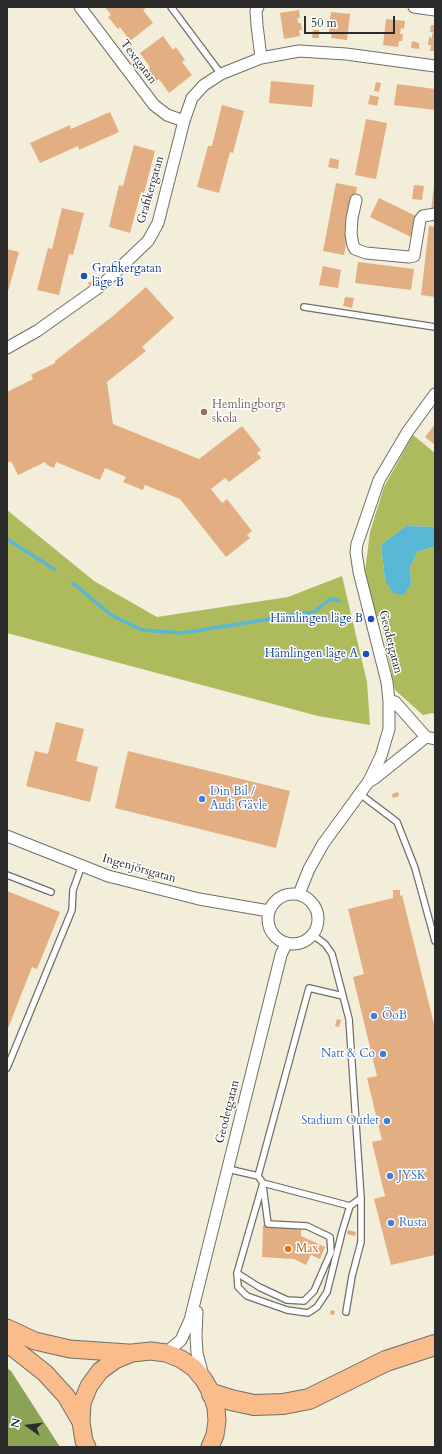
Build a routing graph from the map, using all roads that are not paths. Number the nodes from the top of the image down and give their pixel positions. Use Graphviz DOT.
graph roads {
  1 [pos="80,7"];
  2 [pos="171,7"];
  3 [pos="258,7"];
  4 [pos="414,7"];
  5 [pos="435,10"];
  6 [pos="261,58"];
  7 [pos="435,66"];
  8 [pos="220,74"];
  9 [pos="184,122"];
  10 [pos="356,200"];
  11 [pos="435,214"];
  12 [pos="304,307"];
  13 [pos="435,327"];
  14 [pos="7,348"];
  15 [pos="435,394"];
  16 [pos="389,701"];
  17 [pos="431,738"];
  18 [pos="370,781"];
  19 [pos="360,794"];
  20 [pos="7,836"];
  21 [pos="82,865"];
  22 [pos="7,875"];
  23 [pos="51,892"];
  24 [pos="299,894"];
  25 [pos="269,912"];
  26 [pos="313,935"];
  27 [pos="435,941"];
  28 [pos="286,944"];
  29 [pos="343,996"];
  30 [pos="7,1068"];
  31 [pos="228,1169"];
  32 [pos="258,1176"];
  33 [pos="263,1183"];
  34 [pos="361,1198"];
  35 [pos="350,1206"];
  36 [pos="237,1273"];
  37 [pos="199,1288"];
  38 [pos="346,1312"];
  39 [pos="7,1328"];
  40 [pos="7,1343"];
  41 [pos="435,1345"];
  42 [pos="132,1353"];
  43 [pos="166,1353"];
  44 [pos="208,1387"];
  45 [pos="81,1422"];
  46 [pos="215,1443"];
  47 [pos="87,1447"];
  1 -- 9 [label="street, Textgatan"];
  2 -- 8 [label="lane"];
  3 -- 6 [label="street"];
  4 -- 5 [label="street"];
  6 -- 7 [label="street, Grafikergatan"];
  6 -- 8 [label="street, Grafikergatan"];
  8 -- 9 [label="street, Grafikergatan"];
  9 -- 14 [label="street, Grafikergatan"];
  10 -- 11 [label="street"];
  12 -- 13 [label="lane"];
  15 -- 16 [label="street, Geodetgatan"];
  16 -- 17 [label="street"];
  16 -- 18 [label="street, Geodetgatan"];
  17 -- 18 [label="street"];
  18 -- 19 [label="street, Geodetgatan"];
  19 -- 24 [label="street, Geodetgatan"];
  19 -- 27 [label="lane"];
  20 -- 21 [label="street, Ingenjörsgatan"];
  21 -- 25 [label="street, Ingenjörsgatan"];
  21 -- 30 [label="lane"];
  22 -- 23 [label="lane"];
  24 -- 25 [label="street"];
  24 -- 26 [label="street"];
  25 -- 28 [label="street"];
  26 -- 28 [label="street"];
  26 -- 29 [label="lane"];
  28 -- 31 [label="street, Geodetgatan"];
  29 -- 32 [label="lane"];
  29 -- 34 [label="lane"];
  31 -- 32 [label="lane"];
  31 -- 37 [label="street, Geodetgatan"];
  32 -- 33 [label="lane"];
  33 -- 35 [label="lane"];
  33 -- 36 [label="lane"];
  33 -- 36 [label="lane"];
  34 -- 35 [label="lane"];
  34 -- 38 [label="lane"];
  35 -- 36 [label="lane"];
  37 -- 43 [label="street, Geodetgatan"];
  37 -- 44 [label="street, Geodetgatan"];
  39 -- 42 [label="main road"];
  40 -- 45 [label="main road"];
  41 -- 44 [label="highway"];
  42 -- 43 [label="main road"];
  42 -- 45 [label="main road"];
  43 -- 44 [label="main road"];
  44 -- 46 [label="main road"];
  45 -- 47 [label="main road"];
}
